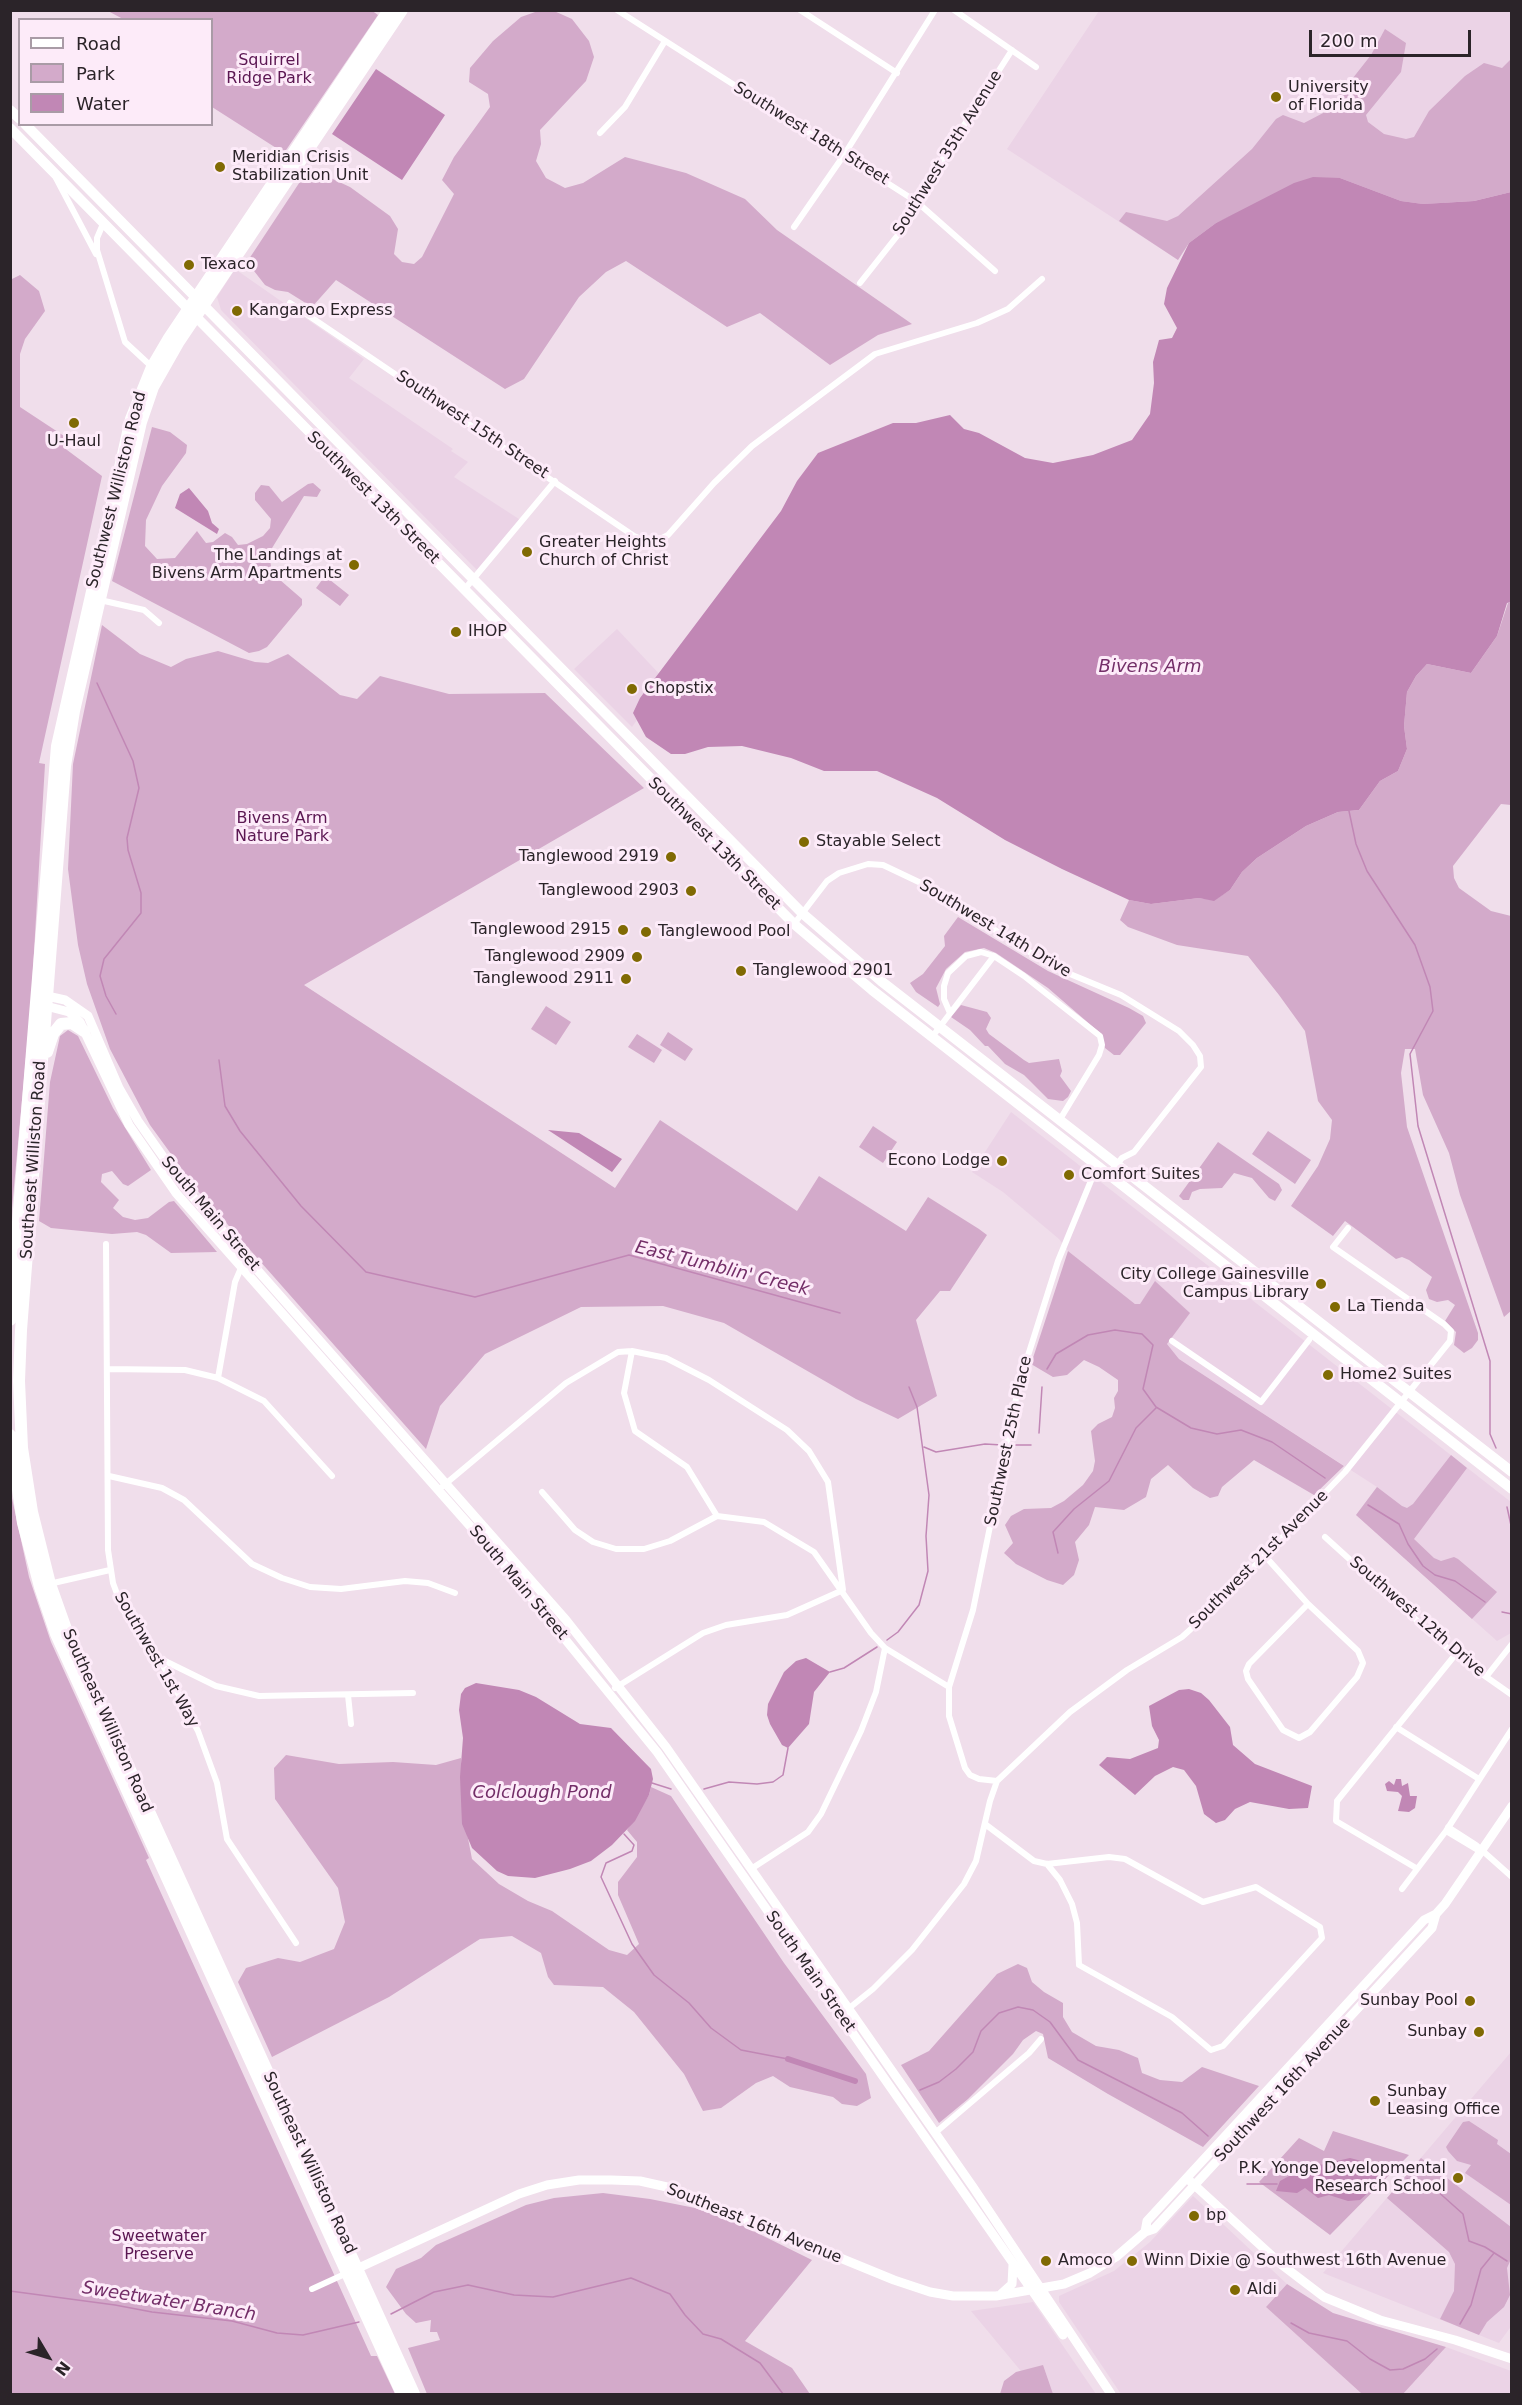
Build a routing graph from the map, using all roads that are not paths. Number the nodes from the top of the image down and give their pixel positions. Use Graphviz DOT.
graph roads {
  1 [pos="402,10"];
  2 [pos="617,10"];
  3 [pos="800,10"];
  4 [pos="935,10"];
  5 [pos="954,10"];
  6 [pos="387,15"];
  7 [pos="665,41"];
  8 [pos="1012,50"];
  9 [pos="1036,67"];
  10 [pos="897,73"];
  11 [pos="27,126"];
  12 [pos="10,128"];
  13 [pos="600,133"];
  14 [pos="844,155"];
  15 [pos="54,175"];
  16 [pos="82,184"];
  17 [pos="73,193"];
  18 [pos="94,196"];
  19 [pos="917,202"];
  20 [pos="103,224"];
  21 [pos="794,227"];
  22 [pos="100,263"];
  23 [pos="995,272"];
  24 [pos="1042,279"];
  25 [pos="860,283"];
  26 [pos="200,303"];
  27 [pos="290,303"];
  28 [pos="192,315"];
  29 [pos="156,369"];
  30 [pos="319,424"];
  31 [pos="307,432"];
  32 [pos="555,481"];
  33 [pos="412,519"];
  34 [pos="402,528"];
  35 [pos="472,581"];
  36 [pos="464,590"];
  37 [pos="100,600"];
  38 [pos="159,623"];
  39 [pos="79,665"];
  40 [pos="678,790"];
  41 [pos="669,800"];
  42 [pos="802,914"];
  43 [pos="794,924"];
  44 [pos="994,956"];
  45 [pos="43,1002"];
  46 [pos="950,1013"];
  47 [pos="939,1027"];
  48 [pos="84,1032"];
  49 [pos="932,1037"];
  50 [pos="40,1073"];
  51 [pos="129,1104"];
  52 [pos="124,1115"];
  53 [pos="1059,1120"];
  54 [pos="1053,1132"];
  55 [pos="1116,1164"];
  56 [pos="1097,1167"];
  57 [pos="1108,1175"];
  58 [pos="170,1177"];
  59 [pos="1348,1228"];
  60 [pos="106,1244"];
  61 [pos="1218,1244"];
  62 [pos="1210,1254"];
  63 [pos="245,1265"];
  64 [pos="20,1270"];
  65 [pos="1263,1295"];
  66 [pos="1311,1316"];
  67 [pos="10,1320"];
  68 [pos="1322,1325"];
  69 [pos="1312,1338"];
  70 [pos="1172,1341"];
  71 [pos="632,1351"];
  72 [pos="108,1369"];
  73 [pos="218,1377"];
  74 [pos="1409,1393"];
  75 [pos="1402,1403"];
  76 [pos="10,1435"];
  77 [pos="1512,1472"];
  78 [pos="109,1476"];
  79 [pos="332,1476"];
  80 [pos="446,1483"];
  81 [pos="1512,1489"];
  82 [pos="438,1490"];
  83 [pos="543,1492"];
  84 [pos="717,1516"];
  85 [pos="1325,1537"];
  86 [pos="1265,1556"];
  87 [pos="110,1570"];
  88 [pos="45,1585"];
  89 [pos="843,1590"];
  90 [pos="455,1593"];
  91 [pos="1308,1604"];
  92 [pos="1512,1644"];
  93 [pos="885,1648"];
  94 [pos="1455,1655"];
  95 [pos="159,1658"];
  96 [pos="1486,1677"];
  97 [pos="618,1686"];
  98 [pos="949,1687"];
  99 [pos="609,1692"];
  100 [pos="413,1693"];
  101 [pos="348,1695"];
  102 [pos="1512,1695"];
  103 [pos="351,1724"];
  104 [pos="1396,1727"];
  105 [pos="1512,1729"];
  106 [pos="1479,1779"];
  107 [pos="997,1780"];
  108 [pos="1512,1806"];
  109 [pos="985,1824"];
  110 [pos="1447,1829"];
  111 [pos="1481,1853"];
  112 [pos="1047,1864"];
  113 [pos="1416,1868"];
  114 [pos="751,1869"];
  115 [pos="741,1875"];
  116 [pos="1512,1877"];
  117 [pos="1402,1889"];
  118 [pos="296,1943"];
  119 [pos="844,2011"];
  120 [pos="1041,2039"];
  121 [pos="930,2136"];
  122 [pos="1191,2182"];
  123 [pos="973,2187"];
  124 [pos="963,2192"];
  125 [pos="1010,2259"];
  126 [pos="352,2271"];
  127 [pos="312,2289"];
  128 [pos="1038,2290"];
  129 [pos="996,2296"];
  130 [pos="1512,2360"];
  131 [pos="402,2394"];
  132 [pos="414,2394"];
  133 [pos="1104,2394"];
  134 [pos="1111,2394"];
  1 -- 6 [label="highway, Southwest Williston Road"];
  2 -- 7 [label="street, Southwest 18th Street"];
  3 -- 10 [label="street"];
  4 -- 10 [label="street"];
  5 -- 8 [label="street"];
  6 -- 26 [label="highway, Southwest Williston Road"];
  7 -- 13 [label="street"];
  7 -- 14 [label="street, Southwest 18th Street"];
  8 -- 9 [label="street"];
  8 -- 19 [label="street, Southwest 35th Avenue"];
  10 -- 14 [label="street"];
  11 -- 16 [label="main road, Southwest 13th Street"];
  12 -- 15 [label="main road, Southwest 13th Street"];
  14 -- 19 [label="street, Southwest 18th Street"];
  14 -- 21 [label="street"];
  15 -- 17 [label="main road, Southwest 13th Street"];
  15 -- 22 [label="street"];
  16 -- 17 [label="main road"];
  16 -- 18 [label="main road, Southwest 13th Street"];
  17 -- 20 [label="main road, Southwest 13th Street"];
  18 -- 20 [label="main road"];
  18 -- 26 [label="main road, Southwest 13th Street"];
  19 -- 23 [label="street, Southwest 18th Street"];
  19 -- 25 [label="street, Southwest 35th Avenue"];
  20 -- 22 [label="street"];
  20 -- 28 [label="main road, Southwest 13th Street"];
  22 -- 29 [label="street"];
  24 -- 32 [label="street, Southwest 15th Street"];
  26 -- 28 [label="highway, Southwest Williston Road"];
  26 -- 30 [label="main road, Southwest 13th Street"];
  27 -- 32 [label="street, Southwest 15th Street"];
  28 -- 29 [label="highway, Southwest Williston Road"];
  28 -- 31 [label="main road, Southwest 13th Street"];
  29 -- 37 [label="highway, Southwest Williston Road"];
  29 -- 39 [label="highway, Southwest Williston Road"];
  30 -- 31 [label="main road"];
  30 -- 33 [label="main road, Southwest 13th Street"];
  31 -- 34 [label="main road, Southwest 13th Street"];
  32 -- 35 [label="street"];
  33 -- 34 [label="main road"];
  33 -- 35 [label="main road, Southwest 13th Street"];
  34 -- 36 [label="main road, Southwest 13th Street"];
  35 -- 36 [label="street"];
  35 -- 40 [label="main road, Southwest 13th Street"];
  36 -- 41 [label="main road, Southwest 13th Street"];
  37 -- 38 [label="street"];
  37 -- 39 [label="highway, Southwest Williston Road"];
  39 -- 45 [label="highway, Southwest Williston Road"];
  40 -- 41 [label="street"];
  40 -- 42 [label="main road, Southwest 13th Street"];
  41 -- 43 [label="main road, Southwest 13th Street"];
  42 -- 43 [label="street, Southwest 14th Drive"];
  42 -- 47 [label="main road, Southwest 13th Street"];
  42 -- 55 [label="street, Southwest 14th Drive"];
  43 -- 49 [label="main road, Southwest 13th Street"];
  44 -- 46 [label="street"];
  44 -- 46 [label="street"];
  44 -- 53 [label="street"];
  45 -- 48 [label="main road, South Main Street"];
  45 -- 50 [label="highway, Southeast Williston Road"];
  45 -- 51 [label="main road, South Main Street"];
  45 -- 64 [label="highway, Southeast Williston Road"];
  46 -- 47 [label="street"];
  47 -- 49 [label="street"];
  47 -- 53 [label="main road, Southwest 13th Street"];
  48 -- 50 [label="highway"];
  48 -- 52 [label="main road, South Main Street"];
  49 -- 54 [label="main road, Southwest 13th Street"];
  50 -- 64 [label="highway, Southeast Williston Road"];
  51 -- 52 [label="main road"];
  51 -- 58 [label="main road, South Main Street"];
  52 -- 58 [label="main road, South Main Street"];
  53 -- 54 [label="street"];
  53 -- 55 [label="main road, Southwest 13th Street"];
  54 -- 56 [label="main road, Southwest 13th Street"];
  55 -- 57 [label="street"];
  55 -- 61 [label="main road, Southwest 13th Street"];
  56 -- 57 [label="main road, Southwest 13th Street"];
  56 -- 98 [label="street, Southwest 25th Place"];
  57 -- 62 [label="main road, Southwest 13th Street"];
  58 -- 63 [label="main road, South Main Street"];
  59 -- 74 [label="street, Southwest 21st Avenue"];
  60 -- 72 [label="street, Southwest 1st Way"];
  61 -- 62 [label="main road"];
  61 -- 66 [label="main road, Southwest 13th Street"];
  62 -- 65 [label="main road, Southwest 13th Street"];
  63 -- 73 [label="street"];
  63 -- 80 [label="main road, South Main Street"];
  63 -- 82 [label="main road, South Main Street"];
  64 -- 67 [label="highway, Southeast Williston Road"];
  64 -- 88 [label="highway, Southeast Williston Road"];
  65 -- 66 [label="main road"];
  65 -- 69 [label="main road, Southwest 13th Street"];
  66 -- 68 [label="main road, Southwest 13th Street"];
  68 -- 69 [label="main road"];
  68 -- 74 [label="main road, Southwest 13th Street"];
  69 -- 70 [label="street"];
  69 -- 75 [label="main road, Southwest 13th Street"];
  71 -- 80 [label="street"];
  71 -- 84 [label="street"];
  71 -- 89 [label="street"];
  72 -- 73 [label="street"];
  72 -- 78 [label="street, Southwest 1st Way"];
  73 -- 79 [label="street"];
  74 -- 75 [label="street, Southwest 21st Avenue"];
  74 -- 77 [label="main road, Southwest 13th Street"];
  75 -- 81 [label="main road, Southwest 13th Street"];
  75 -- 86 [label="street, Southwest 21st Avenue"];
  76 -- 88 [label="highway, Southeast Williston Road"];
  78 -- 87 [label="street, Southwest 1st Way"];
  78 -- 90 [label="street"];
  80 -- 82 [label="street"];
  80 -- 97 [label="main road, South Main Street"];
  82 -- 99 [label="main road, South Main Street"];
  83 -- 84 [label="street"];
  84 -- 89 [label="street"];
  85 -- 94 [label="street, Southwest 12th Drive"];
  86 -- 91 [label="street"];
  86 -- 107 [label="street, Southwest 21st Avenue"];
  87 -- 88 [label="street"];
  87 -- 95 [label="street, Southwest 1st Way"];
  88 -- 126 [label="highway, Southeast Williston Road"];
  89 -- 93 [label="street"];
  89 -- 97 [label="street"];
  91 -- 91 [label="street"];
  92 -- 96 [label="street"];
  93 -- 98 [label="street"];
  93 -- 114 [label="street"];
  94 -- 96 [label="street, Southwest 12th Drive"];
  94 -- 104 [label="street"];
  95 -- 101 [label="street"];
  95 -- 118 [label="street, Southwest 1st Way"];
  96 -- 102 [label="street, Southwest 12th Drive"];
  97 -- 99 [label="street"];
  97 -- 114 [label="main road, South Main Street"];
  98 -- 107 [label="street, Southwest 25th Place"];
  99 -- 115 [label="main road, South Main Street"];
  100 -- 101 [label="street"];
  101 -- 103 [label="street"];
  104 -- 106 [label="street"];
  104 -- 113 [label="street"];
  105 -- 106 [label="street"];
  106 -- 110 [label="street"];
  107 -- 109 [label="street"];
  108 -- 111 [label="main road, Southwest 16th Avenue"];
  109 -- 112 [label="street"];
  109 -- 119 [label="street"];
  110 -- 111 [label="street"];
  110 -- 113 [label="street"];
  111 -- 116 [label="street"];
  111 -- 122 [label="main road, Southwest 16th Avenue"];
  112 -- 112 [label="street"];
  113 -- 117 [label="street"];
  114 -- 115 [label="main road"];
  114 -- 119 [label="main road, South Main Street"];
  115 -- 119 [label="main road, South Main Street"];
  119 -- 121 [label="main road, South Main Street"];
  120 -- 121 [label="street"];
  121 -- 123 [label="main road, South Main Street"];
  121 -- 124 [label="main road, South Main Street"];
  122 -- 128 [label="main road, Southwest 16th Avenue"];
  122 -- 130 [label="main road"];
  123 -- 124 [label="main road"];
  123 -- 128 [label="main road, South Main Street"];
  124 -- 125 [label="main road, South Main Street"];
  125 -- 128 [label="main road, South Main Street"];
  125 -- 129 [label="main road"];
  126 -- 127 [label="street, Southeast 16th Avenue"];
  126 -- 129 [label="main road, Southeast 16th Avenue"];
  126 -- 131 [label="highway, Southeast Williston Road"];
  126 -- 132 [label="highway, Southeast Williston Road"];
  128 -- 129 [label="main road, Southeast 16th Avenue"];
  128 -- 133 [label="main road, South Main Street"];
  128 -- 134 [label="main road, South Main Street"];
}
